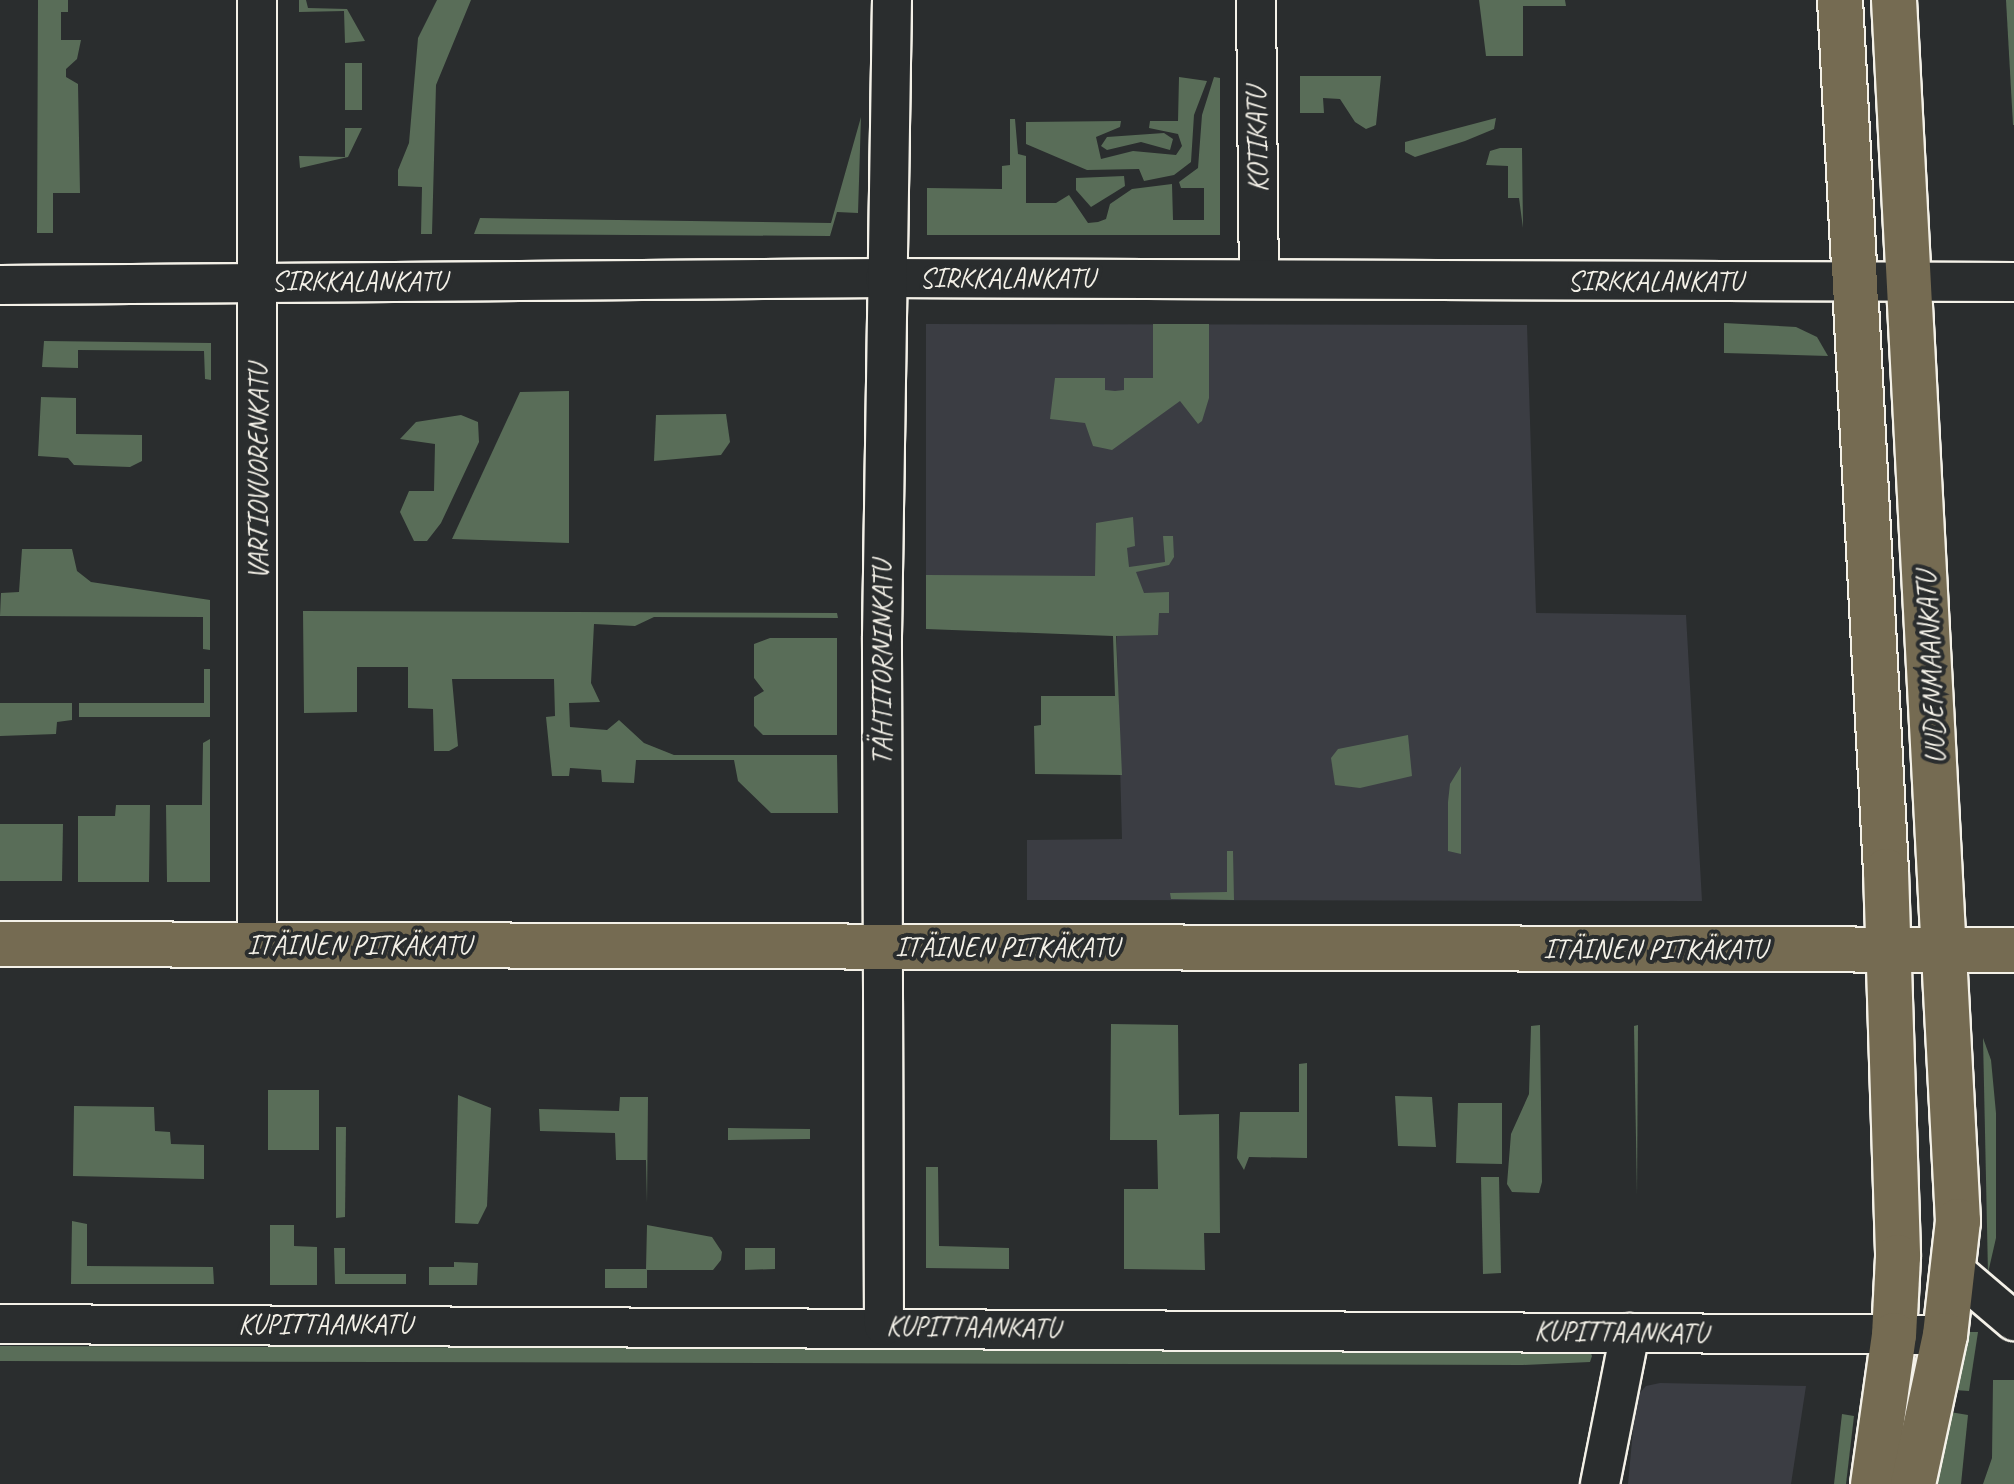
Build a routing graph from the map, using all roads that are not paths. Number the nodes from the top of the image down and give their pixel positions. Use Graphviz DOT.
graph roads {
  1 [pos="257,0"];
  2 [pos="892,0"];
  3 [pos="1256,0"];
  4 [pos="1840,0"];
  5 [pos="1894,0"];
  6 [pos="885,278"];
  7 [pos="1259,279"];
  8 [pos="258,282"];
  9 [pos="1857,282"];
  10 [pos="1908,282"];
  11 [pos="2014,282"];
  12 [pos="0,285"];
  13 [pos="0,944"];
  14 [pos="257,944"];
  15 [pos="882,946"];
  16 [pos="1887,949"];
  17 [pos="1947,949"];
  18 [pos="2014,950"];
  19 [pos="1954,1270"];
  20 [pos="2005,1316"];
  21 [pos="0,1324"];
  22 [pos="884,1326"];
  23 [pos="1630,1333"];
  24 [pos="1894,1335"];
  25 [pos="1945,1335"];
  26 [pos="1600,1484"];
  27 [pos="1873,1484"];
  28 [pos="1913,1484"];
  1 -- 8 [label="street, VARTIOVUORENKATU"];
  2 -- 6 [label="street, TÄHTITORNINKATU"];
  3 -- 7 [label="street, KOTIKATU"];
  4 -- 9 [label="main road, UUDENMAANKATU"];
  5 -- 10 [label="main road, UUDENMAANKATU"];
  6 -- 7 [label="street, SIRKKALANKATU"];
  6 -- 8 [label="street, SIRKKALANKATU"];
  6 -- 15 [label="street, TÄHTITORNINKATU"];
  7 -- 9 [label="street, SIRKKALANKATU"];
  8 -- 12 [label="street, SIRKKALANKATU"];
  8 -- 14 [label="street, VARTIOVUORENKATU"];
  9 -- 10 [label="street, SIRKKALANKATU"];
  9 -- 16 [label="main road, UUDENMAANKATU"];
  10 -- 11 [label="street, SIRKKALANKATU"];
  10 -- 17 [label="main road, UUDENMAANKATU"];
  13 -- 14 [label="main road, ITÄINEN PITKÄKATU"];
  14 -- 15 [label="main road, ITÄINEN PITKÄKATU"];
  15 -- 16 [label="main road, ITÄINEN PITKÄKATU"];
  15 -- 22 [label="street, TÄHTITORNINKATU"];
  16 -- 17 [label="main road, ITÄINEN PITKÄKATU"];
  16 -- 24 [label="main road, UUDENMAANKATU"];
  17 -- 18 [label="main road, ITÄINEN PITKÄKATU"];
  17 -- 19 [label="main road, UUDENMAANKATU"];
  19 -- 20 [label="street"];
  19 -- 25 [label="main road, UUDENMAANKATU"];
  21 -- 22 [label="street, KUPITTAANKATU"];
  22 -- 23 [label="street, KUPITTAANKATU"];
  23 -- 24 [label="street, KUPITTAANKATU"];
  23 -- 26 [label="street"];
  24 -- 25 [label="street, KUPITTAANKATU"];
  24 -- 27 [label="main road, UUDENMAANKATU"];
  25 -- 28 [label="main road, UUDENMAANKATU"];
}
